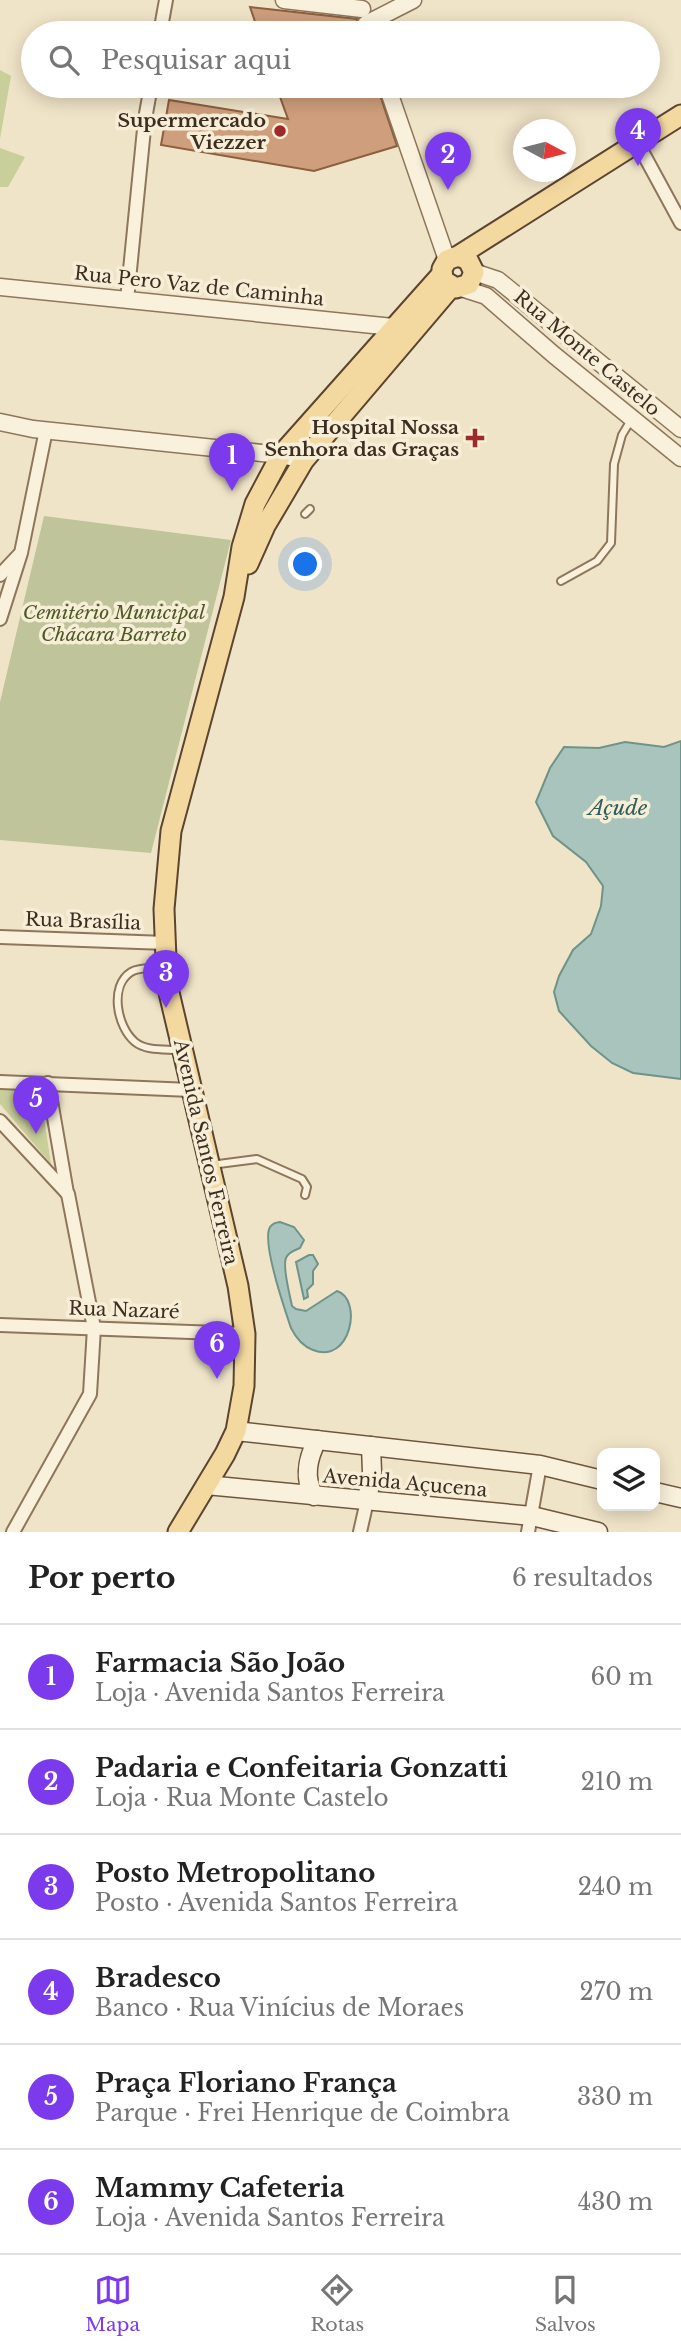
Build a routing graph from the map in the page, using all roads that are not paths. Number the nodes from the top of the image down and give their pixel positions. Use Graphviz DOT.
graph roads {
  1 [pos="166,0"];
  2 [pos="284,0"];
  3 [pos="413,0"];
  4 [pos="364,16"];
  5 [pos="162,21"];
  6 [pos="149,98"];
  7 [pos="392,98"];
  8 [pos="681,115"];
  9 [pos="638,142"];
  10 [pos="681,223"];
  11 [pos="458,272"];
  12 [pos="0,286"];
  13 [pos="127,300"];
  14 [pos="393,327"];
  15 [pos="632,418"];
  16 [pos="0,422"];
  17 [pos="0,427"];
  18 [pos="40,429"];
  19 [pos="681,429"];
  20 [pos="281,455"];
  21 [pos="681,458"];
  22 [pos="304,460"];
  23 [pos="21,553"];
  24 [pos="0,575"];
  25 [pos="561,581"];
  26 [pos="234,597"];
  27 [pos="0,619"];
  28 [pos="0,937"];
  29 [pos="166,943"];
  30 [pos="166,967"];
  31 [pos="182,1050"];
  32 [pos="0,1082"];
  33 [pos="48,1083"];
  34 [pos="191,1090"];
  35 [pos="0,1121"];
  36 [pos="209,1165"];
  37 [pos="68,1194"];
  38 [pos="305,1195"];
  39 [pos="0,1325"];
  40 [pos="94,1328"];
  41 [pos="246,1335"];
  42 [pos="236,1431"];
  43 [pos="317,1440"];
  44 [pos="371,1446"];
  45 [pos="540,1465"];
  46 [pos="597,1479"];
  47 [pos="206,1485"];
  48 [pos="660,1493"];
  49 [pos="314,1496"];
  50 [pos="681,1498"];
  51 [pos="367,1501"];
  52 [pos="530,1524"];
  53 [pos="13,1532"];
  54 [pos="178,1532"];
  55 [pos="360,1532"];
  56 [pos="598,1532"];
  1 -- 5 [label="street"];
  2 -- 4 [label="street"];
  3 -- 4 [label="street"];
  6 -- 13 [label="street"];
  7 -- 11 [label="street"];
  8 -- 9 [label="main road, Avenida Santos Ferreira"];
  9 -- 10 [label="street"];
  9 -- 11 [label="main road, Avenida Santos Ferreira"];
  11 -- 14 [label="main road, Avenida Santos Ferreira"];
  11 -- 15 [label="street, Rua Monte Castelo"];
  11 -- 19 [label="street, Rua Monte Castelo"];
  11 -- 22 [label="main road, Avenida Santos Ferreira"];
  12 -- 13 [label="street, Rua Pero Vaz de Caminha"];
  13 -- 14 [label="street, Rua Pero Vaz de Caminha"];
  14 -- 20 [label="main road, Avenida Santos Ferreira"];
  15 -- 21 [label="street, Rua Monte Castelo"];
  15 -- 25 [label="lane"];
  16 -- 18 [label="street"];
  17 -- 18 [label="street"];
  18 -- 20 [label="street"];
  18 -- 23 [label="street"];
  20 -- 22 [label="street"];
  20 -- 26 [label="main road, Avenida Santos Ferreira"];
  22 -- 26 [label="main road, Avenida Santos Ferreira"];
  23 -- 24 [label="street"];
  23 -- 27 [label="street"];
  26 -- 29 [label="main road, Avenida Santos Ferreira"];
  28 -- 29 [label="street, Rua Brasília"];
  29 -- 30 [label="main road, Avenida Santos Ferreira"];
  30 -- 31 [label="main road, Avenida Santos Ferreira"];
  30 -- 31 [label="lane"];
  31 -- 34 [label="main road, Avenida Santos Ferreira"];
  32 -- 33 [label="street"];
  33 -- 34 [label="street"];
  33 -- 37 [label="street"];
  34 -- 36 [label="main road, Avenida Santos Ferreira"];
  35 -- 37 [label="street"];
  36 -- 38 [label="lane"];
  36 -- 41 [label="main road, Avenida Santos Ferreira"];
  37 -- 40 [label="street"];
  39 -- 40 [label="street, Rua Nazaré"];
  40 -- 41 [label="street, Rua Nazaré"];
  40 -- 53 [label="street"];
  41 -- 42 [label="main road, Avenida Santos Ferreira"];
  42 -- 43 [label="main road, Avenida Açucena"];
  42 -- 47 [label="main road, Avenida Santos Ferreira"];
  43 -- 44 [label="main road, Avenida Açucena"];
  43 -- 49 [label="main road"];
  44 -- 45 [label="main road, Avenida Açucena"];
  44 -- 51 [label="main road"];
  45 -- 46 [label="main road, Avenida Açucena"];
  45 -- 52 [label="street"];
  47 -- 49 [label="main road, Avenida Açucena"];
  47 -- 54 [label="main road, Avenida Santos Ferreira"];
  48 -- 50 [label="main road"];
  49 -- 51 [label="main road, Avenida Açucena"];
  51 -- 52 [label="main road, Avenida Açucena"];
  51 -- 55 [label="street"];
  52 -- 56 [label="main road, Avenida Açucena"];
}
